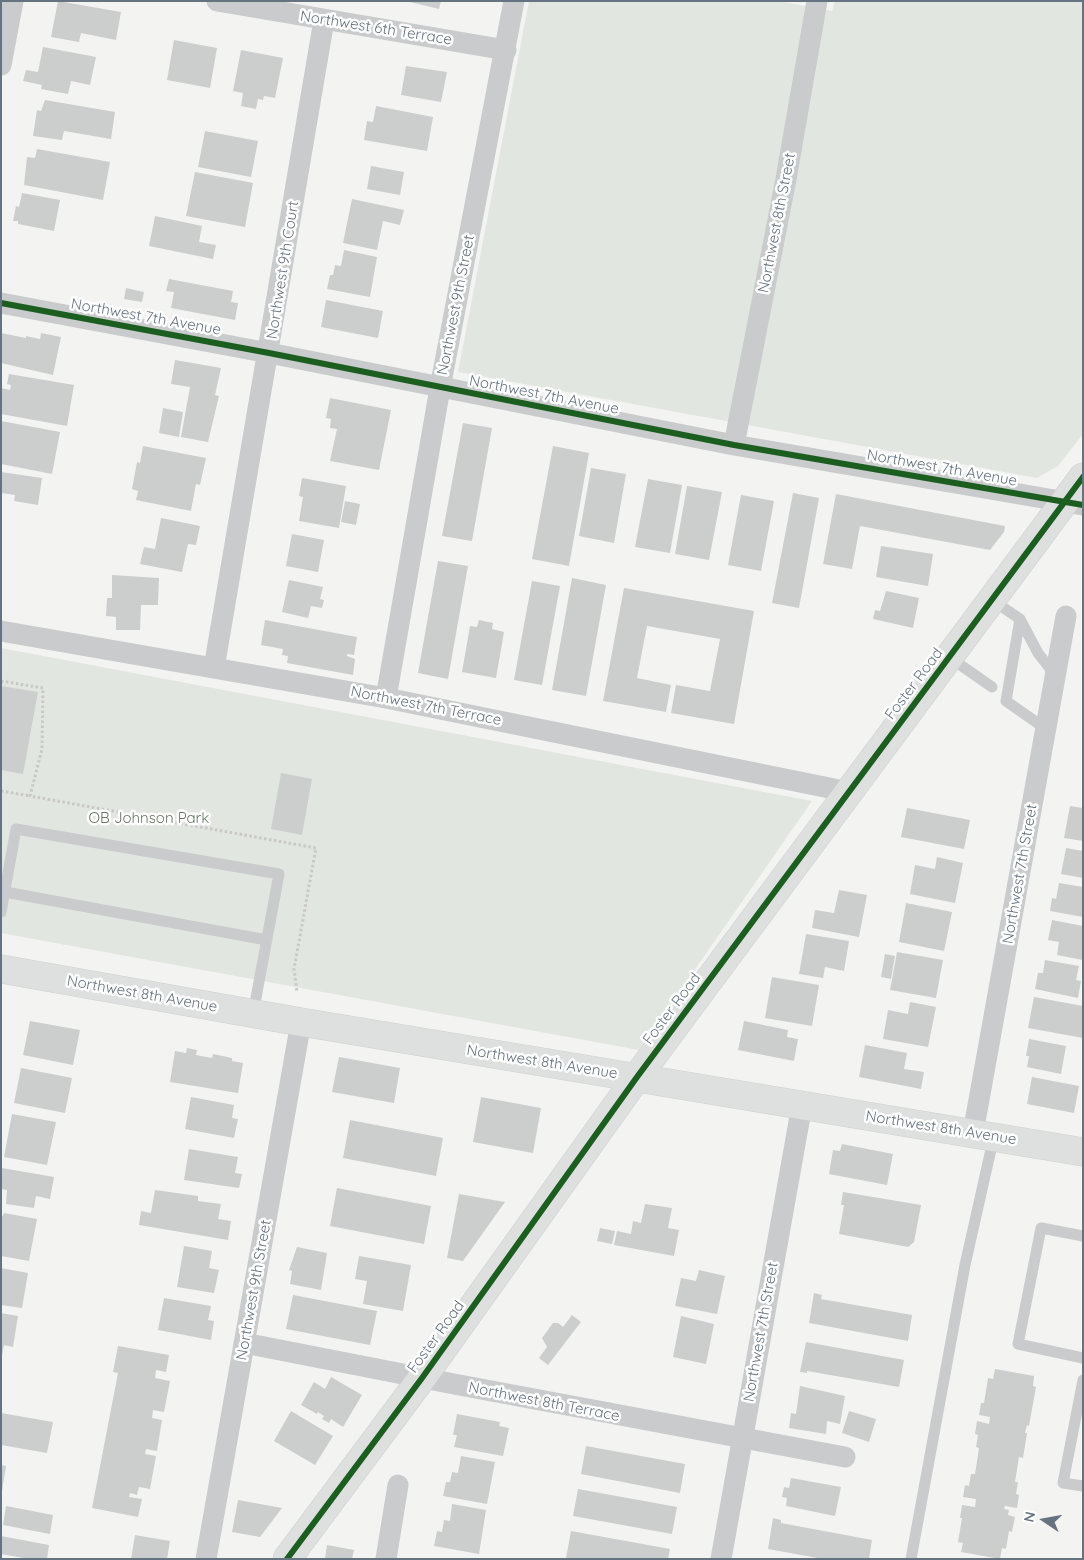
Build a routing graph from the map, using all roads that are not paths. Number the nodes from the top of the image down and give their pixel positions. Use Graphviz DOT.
graph roads {
  1 [pos="13,1"];
  2 [pos="218,1"];
  3 [pos="514,1"];
  4 [pos="816,1"];
  5 [pos="324,20"];
  6 [pos="506,50"];
  7 [pos="1,65"];
  8 [pos="1,303"];
  9 [pos="269,353"];
  10 [pos="440,388"];
  11 [pos="734,445"];
  12 [pos="1083,477"];
  13 [pos="1074,503"];
  14 [pos="992,600"];
  15 [pos="1066,616"];
  16 [pos="1020,619"];
  17 [pos="1,631"];
  18 [pos="949,657"];
  19 [pos="214,668"];
  20 [pos="1055,676"];
  21 [pos="992,687"];
  22 [pos="386,698"];
  23 [pos="1046,729"];
  24 [pos="849,792"];
  25 [pos="5,892"];
  26 [pos="1,912"];
  27 [pos="267,940"];
  28 [pos="1,969"];
  29 [pos="254,1014"];
  30 [pos="301,1022"];
  31 [pos="637,1077"];
  32 [pos="802,1105"];
  33 [pos="984,1134"];
  34 [pos="1083,1152"];
  35 [pos="1083,1236"];
  36 [pos="244,1343"];
  37 [pos="1083,1358"];
  38 [pos="422,1378"];
  39 [pos="1083,1380"];
  40 [pos="742,1439"];
  41 [pos="845,1457"];
  42 [pos="398,1485"];
  43 [pos="1083,1486"];
  44 [pos="206,1559"];
  45 [pos="287,1559"];
  46 [pos="386,1559"];
  47 [pos="721,1559"];
  48 [pos="911,1559"];
  1 -- 7 [label="street"];
  2 -- 5 [label="street, Northwest 6th Terrace"];
  3 -- 6 [label="street, Northwest 9th Street"];
  4 -- 11 [label="street, Northwest 8th Street"];
  5 -- 6 [label="street, Northwest 6th Terrace"];
  5 -- 9 [label="street, Northwest 9th Court"];
  6 -- 10 [label="street, Northwest 9th Street"];
  8 -- 9 [label="street, Northwest 7th Avenue"];
  9 -- 10 [label="street, Northwest 7th Avenue"];
  9 -- 19 [label="street, Northwest 9th Court"];
  10 -- 11 [label="street, Northwest 7th Avenue"];
  10 -- 22 [label="street, Northwest 9th Street"];
  11 -- 13 [label="street, Northwest 7th Avenue"];
  12 -- 13 [label="street, Foster Road"];
  13 -- 14 [label="street, Foster Road"];
  14 -- 16 [label="lane"];
  14 -- 18 [label="street, Foster Road"];
  15 -- 20 [label="street, Northwest 7th Street"];
  16 -- 20 [label="lane"];
  16 -- 23 [label="lane"];
  17 -- 19 [label="street, Northwest 7th Terrace"];
  18 -- 21 [label="lane"];
  18 -- 24 [label="street, Foster Road"];
  19 -- 22 [label="street, Northwest 7th Terrace"];
  20 -- 23 [label="street, Northwest 7th Street"];
  22 -- 24 [label="street, Northwest 7th Terrace"];
  23 -- 33 [label="street, Northwest 7th Street"];
  24 -- 31 [label="street, Foster Road"];
  25 -- 26 [label="lane"];
  25 -- 27 [label="lane"];
  25 -- 27 [label="lane"];
  27 -- 29 [label="lane"];
  28 -- 29 [label="street, Northwest 8th Avenue"];
  29 -- 30 [label="street, Northwest 8th Avenue"];
  30 -- 31 [label="street, Northwest 8th Avenue"];
  30 -- 36 [label="street, Northwest 9th Street"];
  31 -- 32 [label="street, Northwest 8th Avenue"];
  31 -- 38 [label="street, Foster Road"];
  32 -- 33 [label="street, Northwest 8th Avenue"];
  32 -- 40 [label="street, Northwest 7th Street"];
  33 -- 34 [label="street, Northwest 8th Avenue"];
  33 -- 48 [label="lane"];
  35 -- 37 [label="lane"];
  36 -- 38 [label="street, Northwest 8th Terrace"];
  36 -- 44 [label="street, Northwest 9th Street"];
  38 -- 40 [label="street, Northwest 8th Terrace"];
  38 -- 45 [label="street, Foster Road"];
  39 -- 43 [label="lane"];
  40 -- 41 [label="street, Northwest 8th Terrace"];
  40 -- 47 [label="street, Northwest 7th Street"];
  42 -- 46 [label="street"];
}
